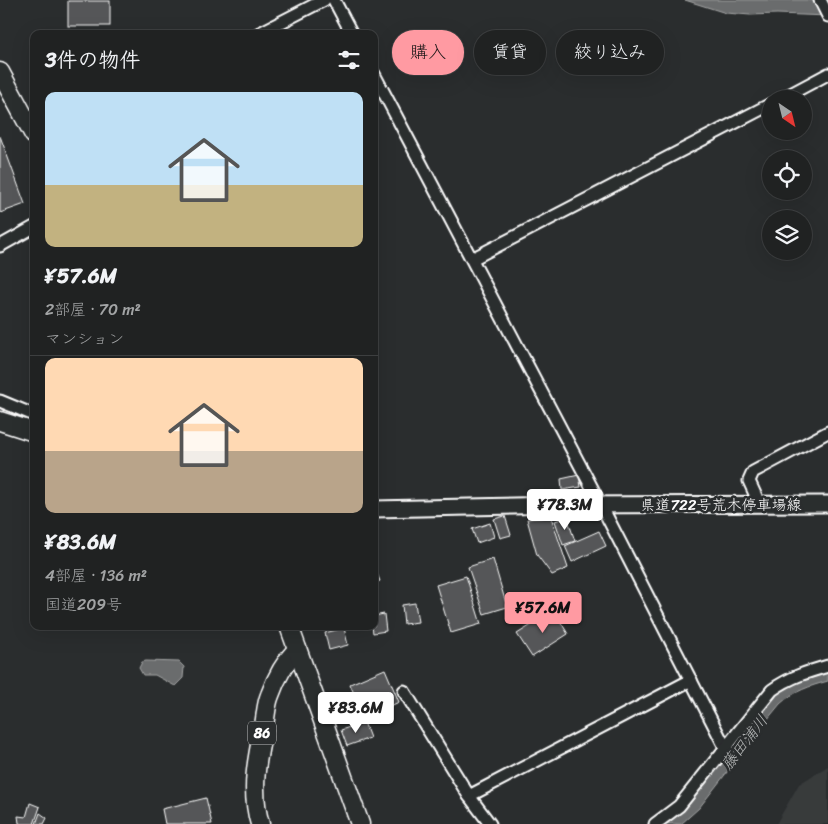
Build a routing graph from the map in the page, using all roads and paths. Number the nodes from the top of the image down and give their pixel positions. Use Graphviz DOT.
graph roads {
  1 [pos="324,0"];
  2 [pos="334,0"];
  3 [pos="820,0"];
  4 [pos="828,16"];
  5 [pos="266,30"];
  6 [pos="350,30"];
  7 [pos="0,72"];
  8 [pos="828,74"];
  9 [pos="378,82"];
  10 [pos="797,90"];
  11 [pos="762,109"];
  12 [pos="30,128"];
  13 [pos="30,229"];
  14 [pos="0,246"];
  15 [pos="472,259"];
  16 [pos="0,401"];
  17 [pos="30,413"];
  18 [pos="0,421"];
  19 [pos="30,431"];
  20 [pos="828,432"];
  21 [pos="828,504"];
  22 [pos="601,505"];
  23 [pos="760,505"];
  24 [pos="378,509"];
  25 [pos="290,630"];
  26 [pos="297,649"];
  27 [pos="828,666"];
  28 [pos="691,680"];
  29 [pos="404,691"];
  30 [pos="725,748"];
  31 [pos="469,796"];
  32 [pos="260,824"];
  33 [pos="360,824"];
  34 [pos="490,824"];
  35 [pos="655,824"];
  1 -- 5 [label="street"];
  2 -- 6 [label="street"];
  3 -- 4 [label="street"];
  7 -- 12 [label="main road"];
  8 -- 10 [label="street"];
  9 -- 15 [label="street"];
  11 -- 15 [label="street"];
  13 -- 14 [label="street"];
  15 -- 22 [label="street"];
  16 -- 17 [label="street"];
  18 -- 19 [label="main road"];
  20 -- 23 [label="street"];
  21 -- 23 [label="main road, 県道722号荒木停車場線"];
  22 -- 23 [label="main road, 県道722号荒木停車場線"];
  22 -- 24 [label="main road, 県道722号荒木停車場線"];
  22 -- 28 [label="street"];
  25 -- 26 [label="main road"];
  26 -- 32 [label="main road, 86"];
  26 -- 33 [label="main road"];
  27 -- 30 [label="street"];
  28 -- 30 [label="street"];
  28 -- 31 [label="street"];
  29 -- 31 [label="street"];
  30 -- 35 [label="street"];
  31 -- 34 [label="street"];
}
